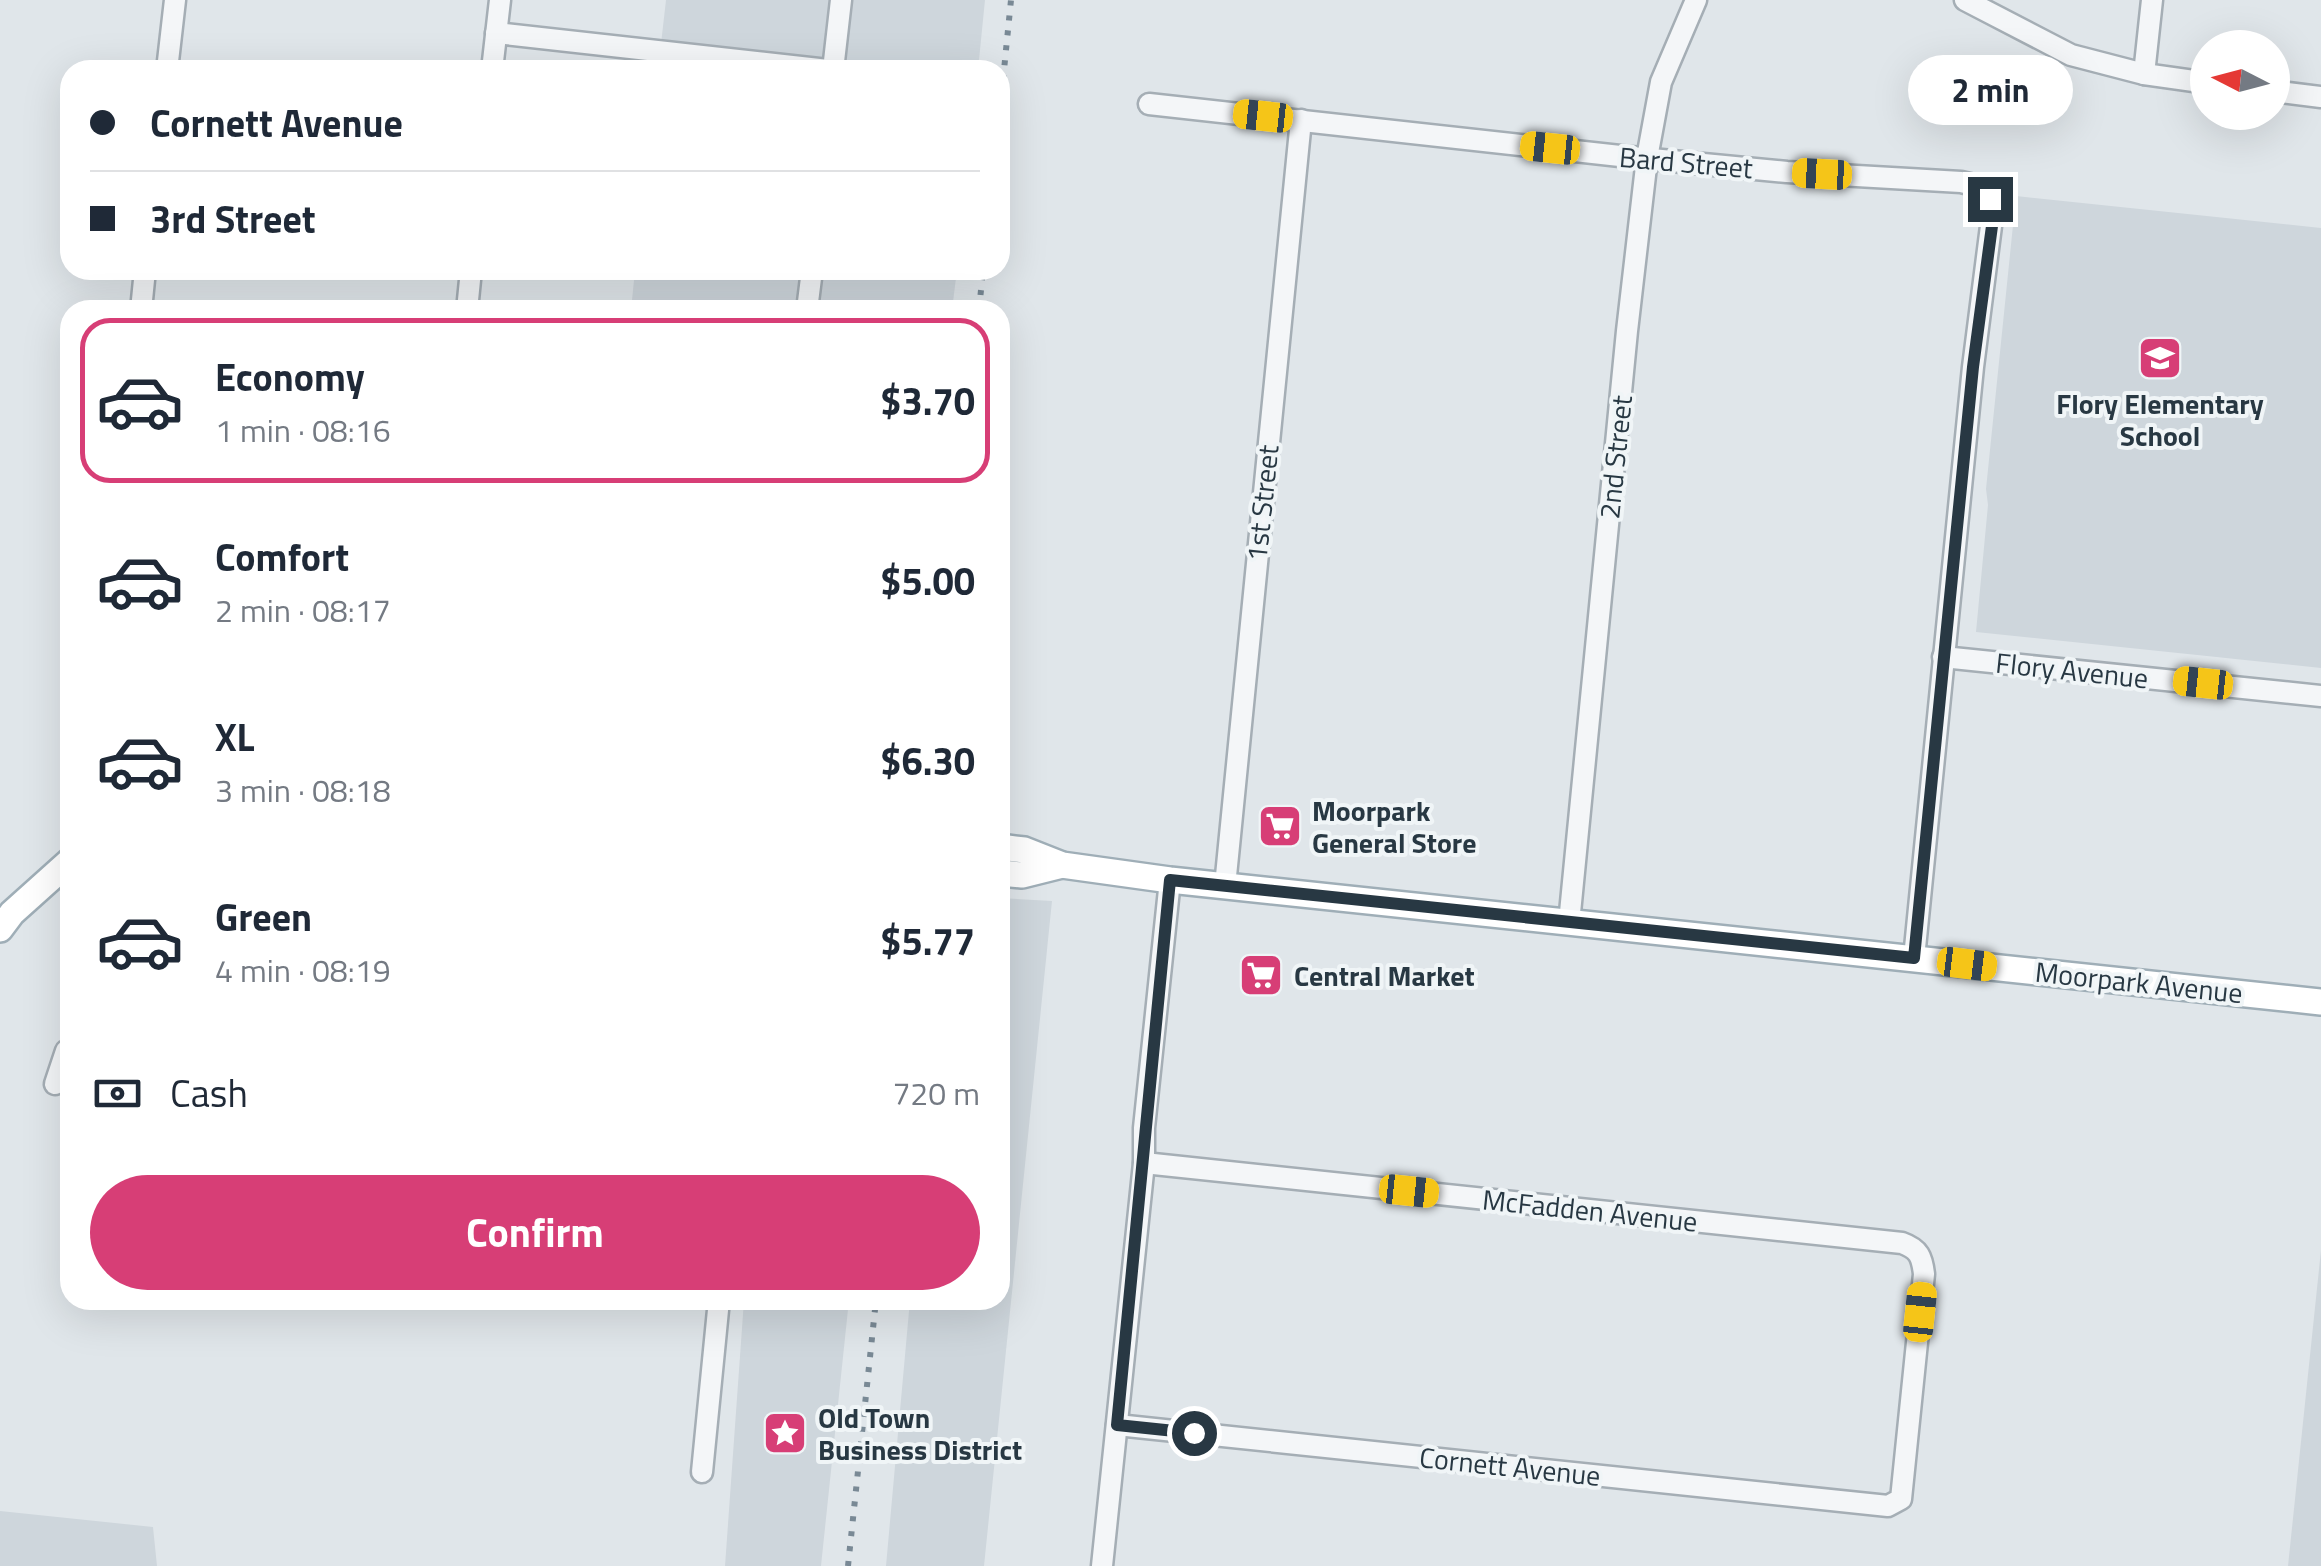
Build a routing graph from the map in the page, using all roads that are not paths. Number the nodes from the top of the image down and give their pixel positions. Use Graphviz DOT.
graph roads {
  1 [pos="175,0"];
  2 [pos="500,0"];
  3 [pos="841,0"];
  4 [pos="1696,0"];
  5 [pos="1965,0"];
  6 [pos="2152,0"];
  7 [pos="496,33"];
  8 [pos="168,60"];
  9 [pos="493,60"];
  10 [pos="740,60"];
  11 [pos="832,60"];
  12 [pos="2144,74"];
  13 [pos="2190,80"];
  14 [pos="2290,93"];
  15 [pos="2321,97"];
  16 [pos="1149,104"];
  17 [pos="1301,120"];
  18 [pos="1648,158"];
  19 [pos="1943,657"];
  20 [pos="2321,696"];
  21 [pos="1010,848"];
  22 [pos="1062,865"];
  23 [pos="60,870"];
  24 [pos="1010,874"];
  25 [pos="1170,880"];
  26 [pos="1225,886"];
  27 [pos="1569,923"];
  28 [pos="0,929"];
  29 [pos="1914,958"];
  30 [pos="2321,1002"];
  31 [pos="60,1069"];
  32 [pos="55,1084"];
  33 [pos="1144,1163"];
  34 [pos="718,1310"];
  35 [pos="1117,1425"];
  36 [pos="702,1472"];
  37 [pos="1901,1499"];
  38 [pos="1102,1566"];
  1 -- 8 [label="street"];
  2 -- 7 [label="street"];
  3 -- 11 [label="street"];
  4 -- 18 [label="street, 2nd Street"];
  5 -- 12 [label="street"];
  6 -- 12 [label="street"];
  7 -- 9 [label="street"];
  7 -- 10 [label="street"];
  12 -- 13 [label="street"];
  14 -- 15 [label="street"];
  16 -- 17 [label="street, Bard Street"];
  17 -- 18 [label="street, Bard Street"];
  17 -- 26 [label="street, 1st Street"];
  18 -- 19 [label="street, Bard Street"];
  18 -- 27 [label="street, 2nd Street"];
  19 -- 20 [label="street, Flory Avenue"];
  19 -- 29 [label="street"];
  21 -- 22 [label="main road, Moorpark Avenue"];
  22 -- 24 [label="main road, Moorpark Avenue"];
  22 -- 25 [label="main road, Moorpark Avenue"];
  23 -- 28 [label="main road"];
  25 -- 26 [label="main road, Moorpark Avenue"];
  25 -- 33 [label="street"];
  26 -- 27 [label="main road, Moorpark Avenue"];
  27 -- 29 [label="main road, Moorpark Avenue"];
  29 -- 30 [label="main road, Moorpark Avenue"];
  31 -- 32 [label="street"];
  33 -- 35 [label="street"];
  33 -- 37 [label="street, McFadden Avenue"];
  34 -- 36 [label="street"];
  35 -- 37 [label="street, Cornett Avenue"];
  35 -- 38 [label="street"];
}
